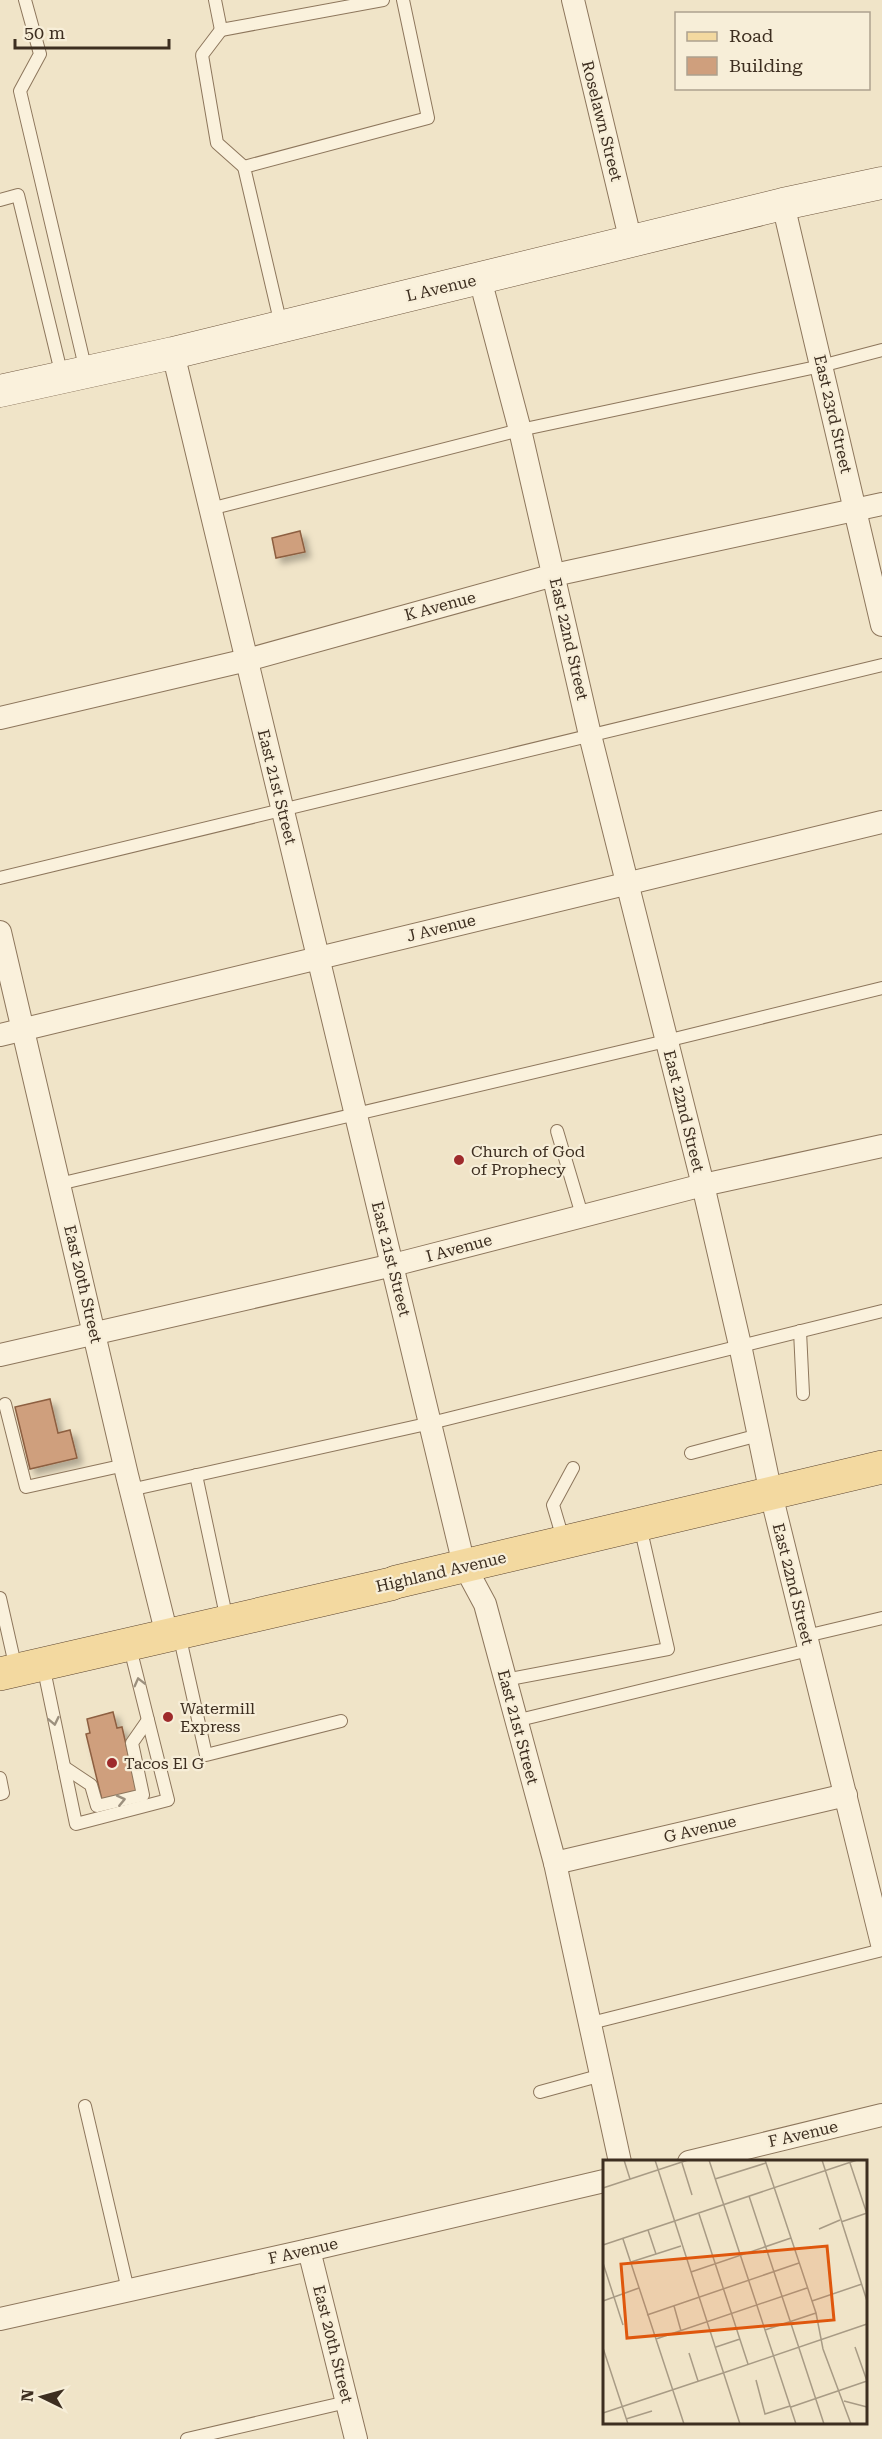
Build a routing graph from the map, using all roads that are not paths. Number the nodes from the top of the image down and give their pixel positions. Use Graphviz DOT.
graph roads {
  1 [pos="25,0"];
  2 [pos="214,0"];
  3 [pos="383,0"];
  4 [pos="403,0"];
  5 [pos="573,0"];
  6 [pos="221,30"];
  7 [pos="244,167"];
  8 [pos="882,183"];
  9 [pos="0,200"];
  10 [pos="783,204"];
  11 [pos="631,242"];
  12 [pos="480,279"];
  13 [pos="281,325"];
  14 [pos="882,350"];
  15 [pos="173,353"];
  16 [pos="821,366"];
  17 [pos="74,373"];
  18 [pos="0,391"];
  19 [pos="520,430"];
  20 [pos="882,504"];
  21 [pos="210,508"];
  22 [pos="855,510"];
  23 [pos="555,575"];
  24 [pos="882,625"];
  25 [pos="247,660"];
  26 [pos="882,665"];
  27 [pos="0,718"];
  28 [pos="590,735"];
  29 [pos="283,810"];
  30 [pos="882,822"];
  31 [pos="0,878"];
  32 [pos="626,882"];
  33 [pos="0,932"];
  34 [pos="319,959"];
  35 [pos="882,988"];
  36 [pos="22,1030"];
  37 [pos="0,1035"];
  38 [pos="666,1041"];
  39 [pos="356,1115"];
  40 [pos="557,1131"];
  41 [pos="882,1146"];
  42 [pos="59,1184"];
  43 [pos="703,1185"];
  44 [pos="582,1215"];
  45 [pos="393,1265"];
  46 [pos="882,1311"];
  47 [pos="800,1331"];
  48 [pos="94,1333"];
  49 [pos="740,1345"];
  50 [pos="0,1355"];
  51 [pos="803,1394"];
  52 [pos="5,1404"];
  53 [pos="430,1423"];
  54 [pos="759,1435"];
  55 [pos="691,1453"];
  56 [pos="125,1465"];
  57 [pos="882,1467"];
  58 [pos="573,1468"];
  59 [pos="196,1475"];
  60 [pos="130,1490"];
  61 [pos="771,1494"];
  62 [pos="640,1525"];
  63 [pos="565,1543"];
  64 [pos="464,1565"];
  65 [pos="0,1598"];
  66 [pos="882,1618"];
  67 [pos="228,1621"];
  68 [pos="173,1634"];
  69 [pos="808,1643"];
  70 [pos="129,1644"];
  71 [pos="19,1669"];
  72 [pos="505,1680"];
  73 [pos="148,1720"];
  74 [pos="341,1720"];
  75 [pos="515,1722"];
  76 [pos="64,1767"];
  77 [pos="0,1778"];
  78 [pos="0,1794"];
  79 [pos="846,1795"];
  80 [pos="555,1863"];
  81 [pos="882,1944"];
  82 [pos="882,1950"];
  83 [pos="591,2023"];
  84 [pos="602,2075"];
  85 [pos="540,2092"];
  86 [pos="85,2106"];
  87 [pos="882,2115"];
  88 [pos="620,2160"];
  89 [pos="697,2160"];
  90 [pos="603,2181"];
  91 [pos="309,2250"];
  92 [pos="128,2290"];
  93 [pos="0,2319"];
  94 [pos="347,2402"];
  95 [pos="187,2439"];
  96 [pos="356,2439"];
  1 -- 17 [label="lane"];
  2 -- 6 [label="lane"];
  3 -- 6 [label="lane"];
  4 -- 7 [label="lane"];
  5 -- 11 [label="street, Roselawn Street"];
  6 -- 7 [label="lane"];
  7 -- 13 [label="lane"];
  8 -- 10 [label="street, L Avenue"];
  9 -- 17 [label="lane"];
  10 -- 11 [label="street, L Avenue"];
  10 -- 16 [label="street, East 23rd Street"];
  11 -- 12 [label="street, L Avenue"];
  12 -- 13 [label="street, L Avenue"];
  12 -- 19 [label="street, East 22nd Street"];
  13 -- 15 [label="street, L Avenue"];
  14 -- 16 [label="lane"];
  15 -- 17 [label="street, L Avenue"];
  15 -- 21 [label="street, East 21st Street"];
  16 -- 19 [label="lane"];
  16 -- 22 [label="street, East 23rd Street"];
  17 -- 18 [label="street, L Avenue"];
  19 -- 21 [label="lane"];
  19 -- 23 [label="street, East 22nd Street"];
  20 -- 22 [label="street, K Avenue"];
  21 -- 25 [label="street, East 21st Street"];
  22 -- 23 [label="street, K Avenue"];
  22 -- 24 [label="street, East 23rd Street"];
  23 -- 25 [label="street, K Avenue"];
  23 -- 28 [label="street, East 22nd Street"];
  25 -- 27 [label="street, K Avenue"];
  25 -- 29 [label="street, East 21st Street"];
  26 -- 28 [label="lane"];
  28 -- 29 [label="lane"];
  28 -- 32 [label="street, East 22nd Street"];
  29 -- 31 [label="lane"];
  29 -- 34 [label="street, East 21st Street"];
  30 -- 32 [label="street, J Avenue"];
  32 -- 34 [label="street, J Avenue"];
  32 -- 38 [label="street, East 22nd Street"];
  33 -- 36 [label="street, East 20th Street"];
  34 -- 36 [label="street, J Avenue"];
  34 -- 39 [label="street, East 21st Street"];
  35 -- 38 [label="lane"];
  36 -- 37 [label="street, J Avenue"];
  36 -- 42 [label="street, East 20th Street"];
  38 -- 39 [label="lane"];
  38 -- 43 [label="street, East 22nd Street"];
  39 -- 42 [label="lane"];
  39 -- 45 [label="street, East 21st Street"];
  40 -- 44 [label="lane"];
  41 -- 43 [label="street, I Avenue"];
  42 -- 48 [label="street, East 20th Street"];
  43 -- 44 [label="street, I Avenue"];
  43 -- 49 [label="street, East 22nd Street"];
  44 -- 45 [label="street, I Avenue"];
  45 -- 48 [label="street, I Avenue"];
  45 -- 53 [label="street, East 21st Street"];
  46 -- 47 [label="lane"];
  47 -- 49 [label="lane"];
  47 -- 51 [label="lane"];
  48 -- 50 [label="street, I Avenue"];
  48 -- 56 [label="street, East 20th Street"];
  49 -- 53 [label="lane"];
  49 -- 54 [label="street, East 22nd Street"];
  52 -- 56 [label="lane"];
  53 -- 59 [label="lane"];
  53 -- 64 [label="street, East 21st Street"];
  54 -- 55 [label="lane"];
  54 -- 61 [label="street, East 22nd Street"];
  56 -- 60 [label="street, East 20th Street"];
  57 -- 61 [label="main road, Highland Avenue"];
  58 -- 63 [label="lane"];
  59 -- 60 [label="lane"];
  59 -- 67 [label="lane"];
  60 -- 68 [label="street, East 20th Street"];
  61 -- 62 [label="main road, Highland Avenue"];
  61 -- 69 [label="street, East 22nd Street"];
  62 -- 63 [label="main road, Highland Avenue"];
  62 -- 72 [label="lane"];
  63 -- 64 [label="main road, Highland Avenue"];
  64 -- 67 [label="main road, Highland Avenue"];
  64 -- 72 [label="street, East 21st Street"];
  65 -- 71 [label="lane"];
  66 -- 69 [label="lane"];
  67 -- 68 [label="main road, Highland Avenue"];
  68 -- 70 [label="main road, Highland Avenue"];
  68 -- 74 [label="lane"];
  69 -- 75 [label="lane"];
  69 -- 79 [label="street, East 22nd Street"];
  70 -- 71 [label="main road, Highland Avenue"];
  73 -- 70 [label="lane, one-way"];
  71 -- 76 [label="lane, one-way"];
  72 -- 75 [label="street, East 21st Street"];
  76 -- 73 [label="lane, one-way"];
  73 -- 76 [label="lane"];
  75 -- 80 [label="street, East 21st Street"];
  77 -- 78 [label="lane"];
  79 -- 80 [label="street, G Avenue"];
  79 -- 81 [label="street, East 22nd Street"];
  80 -- 83 [label="street, East 21st Street"];
  82 -- 83 [label="lane"];
  83 -- 84 [label="street, East 21st Street"];
  84 -- 85 [label="lane"];
  84 -- 88 [label="street, East 21st Street"];
  86 -- 92 [label="lane"];
  87 -- 89 [label="street, F Avenue"];
  90 -- 91 [label="street, F Avenue"];
  91 -- 92 [label="street, F Avenue"];
  91 -- 94 [label="street, East 20th Street"];
  92 -- 93 [label="street, F Avenue"];
  94 -- 95 [label="lane"];
  94 -- 96 [label="street, East 20th Street"];
}
